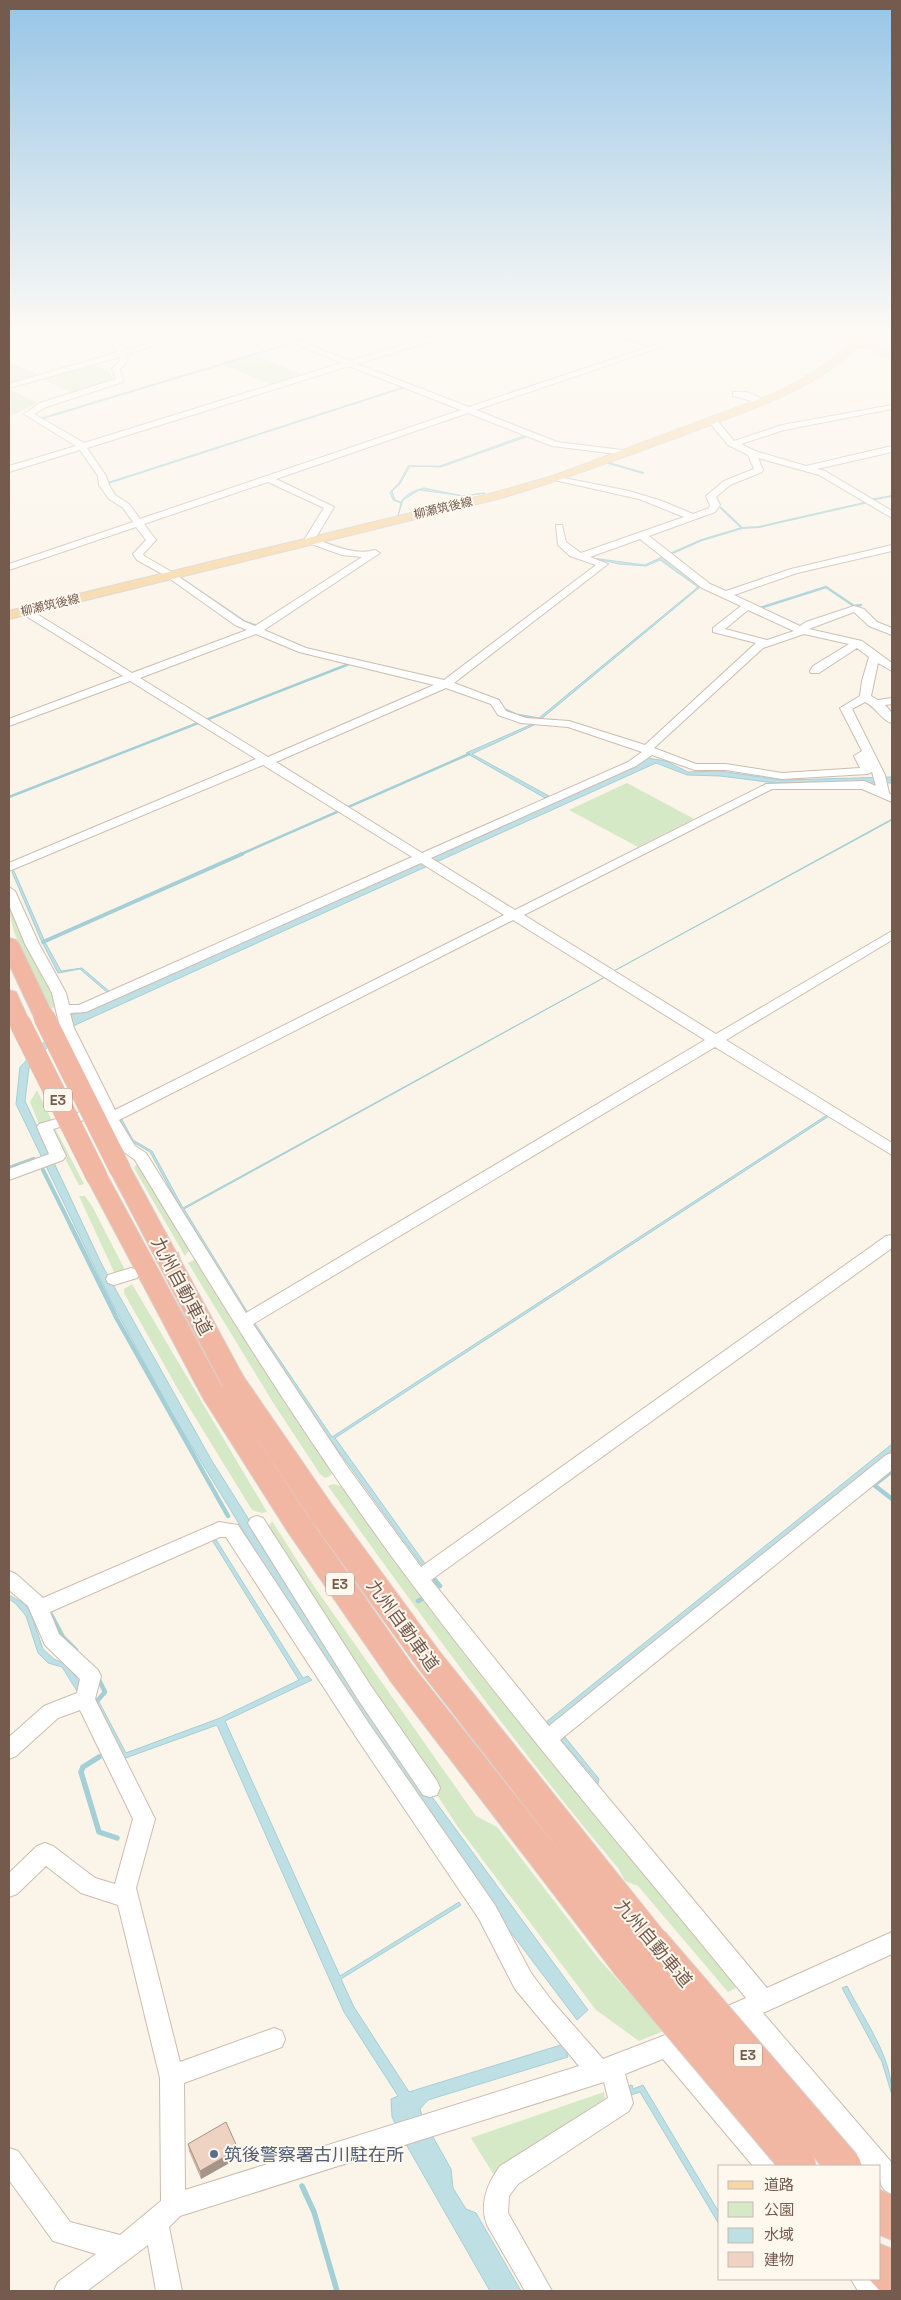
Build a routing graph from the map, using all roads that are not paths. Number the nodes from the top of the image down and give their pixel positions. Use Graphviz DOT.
graph roads {
  1 [pos="68,438"];
  2 [pos="110,438"];
  3 [pos="384,438"];
  4 [pos="543,438"];
  5 [pos="662,438"];
  6 [pos="729,438"];
  7 [pos="751,438"];
  8 [pos="734,444"];
  9 [pos="82,447"];
  10 [pos="892,449"];
  11 [pos="622,453"];
  12 [pos="752,453"];
  13 [pos="806,468"];
  14 [pos="9,469"];
  15 [pos="267,478"];
  16 [pos="557,478"];
  17 [pos="892,515"];
  18 [pos="692,517"];
  19 [pos="136,523"];
  20 [pos="559,527"];
  21 [pos="643,536"];
  22 [pos="309,540"];
  23 [pos="892,548"];
  24 [pos="580,557"];
  25 [pos="9,567"];
  26 [pos="169,574"];
  27 [pos="725,595"];
  28 [pos="748,605"];
  29 [pos="25,611"];
  30 [pos="10,612"];
  31 [pos="873,624"];
  32 [pos="256,630"];
  33 [pos="802,631"];
  34 [pos="892,632"];
  35 [pos="856,642"];
  36 [pos="760,645"];
  37 [pos="892,654"];
  38 [pos="878,658"];
  39 [pos="892,668"];
  40 [pos="814,671"];
  41 [pos="131,678"];
  42 [pos="446,684"];
  43 [pos="865,698"];
  44 [pos="892,701"];
  45 [pos="877,703"];
  46 [pos="892,720"];
  47 [pos="9,723"];
  48 [pos="649,750"];
  49 [pos="868,753"];
  50 [pos="265,761"];
  51 [pos="879,776"];
  52 [pos="892,776"];
  53 [pos="888,797"];
  54 [pos="420,858"];
  55 [pos="9,867"];
  56 [pos="9,891"];
  57 [pos="512,914"];
  58 [pos="892,935"];
  59 [pos="9,944"];
  60 [pos="9,996"];
  61 [pos="53,1013"];
  62 [pos="715,1041"];
  63 [pos="109,1113"];
  64 [pos="892,1150"];
  65 [pos="108,1173"];
  66 [pos="9,1175"];
  67 [pos="892,1240"];
  68 [pos="131,1274"];
  69 [pos="114,1279"];
  70 [pos="244,1322"];
  71 [pos="892,1460"];
  72 [pos="257,1523"];
  73 [pos="9,1578"];
  74 [pos="419,1580"];
  75 [pos="38,1609"];
  76 [pos="85,1699"];
  77 [pos="547,1739"];
  78 [pos="9,1750"];
  79 [pos="430,1788"];
  80 [pos="9,1887"];
  81 [pos="128,1898"];
  82 [pos="892,1943"];
  83 [pos="640,1953"];
  84 [pos="754,2005"];
  85 [pos="274,2039"];
  86 [pos="668,2047"];
  87 [pos="172,2076"];
  88 [pos="607,2076"];
  89 [pos="9,2160"];
  90 [pos="768,2165"];
  91 [pos="798,2165"];
  92 [pos="843,2165"];
  93 [pos="877,2165"];
  94 [pos="881,2169"];
  95 [pos="892,2182"];
  96 [pos="881,2209"];
  97 [pos="164,2214"];
  98 [pos="892,2222"];
  99 [pos="121,2248"];
  100 [pos="881,2264"];
  101 [pos="892,2278"];
  102 [pos="865,2280"];
  103 [pos="67,2291"];
  104 [pos="169,2291"];
  105 [pos="539,2291"];
  106 [pos="874,2291"];
  1 -- 9 [label="street"];
  2 -- 9 [label="street"];
  3 -- 15 [label="street"];
  4 -- 11 [label="street"];
  5 -- 11 [label="main road, 柳瀬筑後線"];
  6 -- 8 [label="street"];
  7 -- 8 [label="street"];
  8 -- 12 [label="street"];
  9 -- 14 [label="street"];
  9 -- 19 [label="street"];
  10 -- 13 [label="street"];
  11 -- 16 [label="main road, 柳瀬筑後線"];
  12 -- 13 [label="street"];
  12 -- 18 [label="street"];
  13 -- 17 [label="street"];
  15 -- 19 [label="street"];
  15 -- 22 [label="street"];
  16 -- 18 [label="street"];
  16 -- 22 [label="main road, 柳瀬筑後線"];
  18 -- 21 [label="street"];
  19 -- 25 [label="street"];
  19 -- 26 [label="street"];
  20 -- 24 [label="street"];
  21 -- 24 [label="street"];
  21 -- 27 [label="street"];
  22 -- 26 [label="main road, 柳瀬筑後線"];
  22 -- 32 [label="street"];
  23 -- 27 [label="street"];
  24 -- 42 [label="street"];
  26 -- 29 [label="main road, 柳瀬筑後線"];
  26 -- 32 [label="street"];
  27 -- 28 [label="street"];
  28 -- 33 [label="street"];
  28 -- 36 [label="street"];
  29 -- 30 [label="main road, 柳瀬筑後線"];
  29 -- 41 [label="street"];
  31 -- 33 [label="street"];
  31 -- 34 [label="street"];
  31 -- 35 [label="street"];
  32 -- 41 [label="street"];
  32 -- 42 [label="street"];
  33 -- 35 [label="street"];
  33 -- 36 [label="street"];
  35 -- 38 [label="street"];
  35 -- 40 [label="street"];
  36 -- 48 [label="street"];
  37 -- 38 [label="street"];
  38 -- 39 [label="street"];
  38 -- 43 [label="street"];
  41 -- 47 [label="street"];
  41 -- 50 [label="street"];
  42 -- 48 [label="street"];
  42 -- 50 [label="street"];
  43 -- 45 [label="street"];
  43 -- 49 [label="street"];
  44 -- 45 [label="street"];
  45 -- 46 [label="street"];
  48 -- 49 [label="street"];
  48 -- 54 [label="street"];
  49 -- 51 [label="street"];
  50 -- 54 [label="street"];
  50 -- 55 [label="street"];
  51 -- 52 [label="street"];
  51 -- 53 [label="street"];
  53 -- 57 [label="street"];
  54 -- 57 [label="street"];
  54 -- 61 [label="street"];
  56 -- 61 [label="street"];
  57 -- 62 [label="street"];
  57 -- 63 [label="street"];
  58 -- 62 [label="street"];
  59 -- 61 [label="highway, 九州自動車道 / E3"];
  60 -- 65 [label="highway, 九州自動車道 / E3, bridge"];
  61 -- 63 [label="street"];
  61 -- 65 [label="highway, 九州自動車道 / E3, bridge"];
  62 -- 64 [label="street"];
  62 -- 70 [label="street"];
  63 -- 66 [label="street"];
  63 -- 70 [label="street"];
  65 -- 83 [label="highway, 九州自動車道 / E3"];
  67 -- 74 [label="street"];
  68 -- 69 [label="street"];
  70 -- 74 [label="street"];
  71 -- 77 [label="street"];
  72 -- 79 [label="street"];
  73 -- 75 [label="street"];
  74 -- 77 [label="street"];
  75 -- 76 [label="street"];
  75 -- 88 [label="street"];
  76 -- 78 [label="street"];
  76 -- 81 [label="street"];
  77 -- 84 [label="street"];
  80 -- 81 [label="street"];
  81 -- 87 [label="street"];
  82 -- 84 [label="street"];
  83 -- 91 [label="highway, 九州自動車道 / E3, bridge"];
  83 -- 92 [label="highway, 九州自動車道 / E3, bridge"];
  84 -- 86 [label="street"];
  84 -- 93 [label="street"];
  85 -- 87 [label="street"];
  86 -- 88 [label="street"];
  86 -- 90 [label="street"];
  87 -- 97 [label="street"];
  88 -- 97 [label="street"];
  88 -- 105 [label="street"];
  89 -- 99 [label="street"];
  94 -- 95 [label="street"];
  96 -- 98 [label="highway"];
  97 -- 99 [label="street"];
  97 -- 104 [label="street"];
  99 -- 103 [label="street"];
  100 -- 101 [label="highway"];
  102 -- 106 [label="street"];
}
